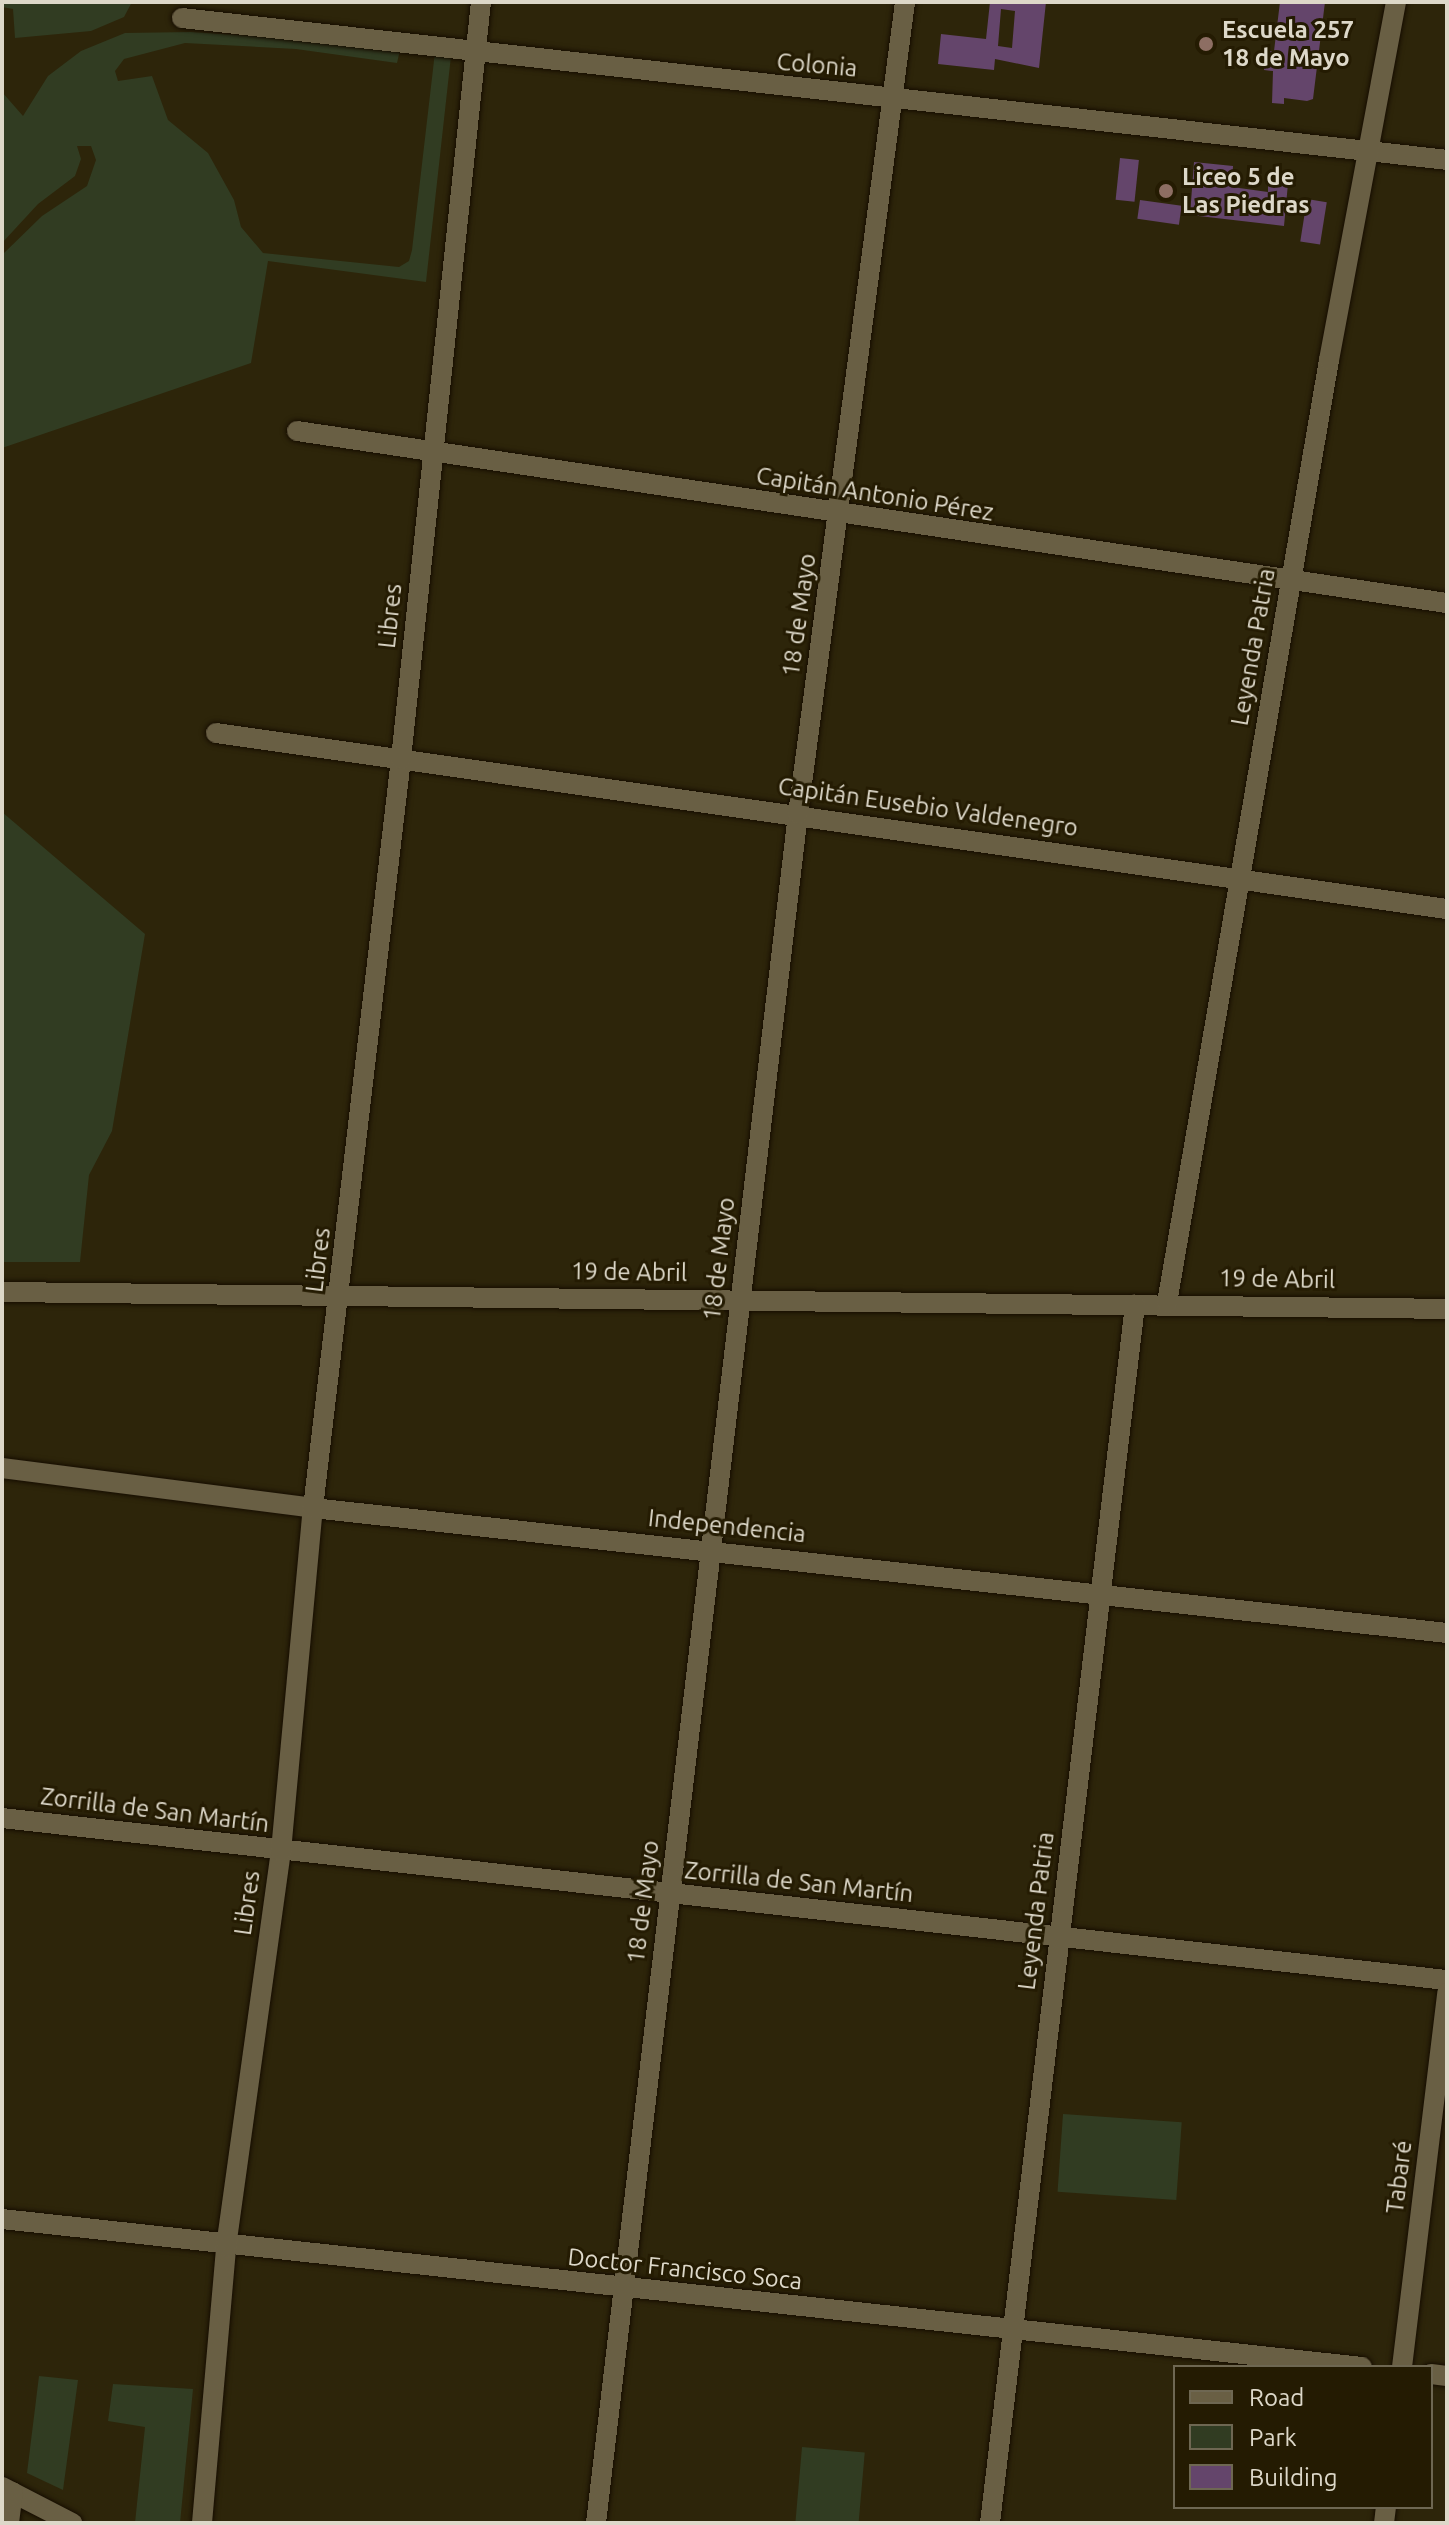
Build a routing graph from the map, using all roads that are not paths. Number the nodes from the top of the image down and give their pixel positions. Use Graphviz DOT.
graph roads {
  1 [pos="481,2"];
  2 [pos="905,2"];
  3 [pos="1396,2"];
  4 [pos="182,18"];
  5 [pos="476,51"];
  6 [pos="892,98"];
  7 [pos="1369,151"];
  8 [pos="1447,160"];
  9 [pos="297,431"];
  10 [pos="434,450"];
  11 [pos="838,516"];
  12 [pos="1291,581"];
  13 [pos="1447,603"];
  14 [pos="216,733"];
  15 [pos="401,759"];
  16 [pos="798,814"];
  17 [pos="1239,878"];
  18 [pos="1447,909"];
  19 [pos="2,1292"];
  20 [pos="340,1294"];
  21 [pos="741,1299"];
  22 [pos="1167,1303"];
  23 [pos="1135,1305"];
  24 [pos="1447,1309"];
  25 [pos="2,1468"];
  26 [pos="313,1508"];
  27 [pos="710,1551"];
  28 [pos="1098,1593"];
  29 [pos="1447,1633"];
  30 [pos="2,1818"];
  31 [pos="281,1851"];
  32 [pos="670,1893"];
  33 [pos="1059,1936"];
  34 [pos="1447,1980"];
  35 [pos="1447,1993"];
  36 [pos="2,2219"];
  37 [pos="226,2247"];
  38 [pos="620,2287"];
  39 [pos="1013,2331"];
  40 [pos="1343,2365"];
  41 [pos="1402,2365"];
  42 [pos="7,2489"];
  43 [pos="9,2523"];
  44 [pos="72,2523"];
  45 [pos="202,2523"];
  46 [pos="596,2523"];
  47 [pos="990,2523"];
  1 -- 5 [label="street, Libres"];
  2 -- 6 [label="street, 18 de Mayo"];
  3 -- 7 [label="street, Leyenda Patria"];
  4 -- 5 [label="street, Colonia"];
  5 -- 6 [label="street, Colonia"];
  5 -- 10 [label="street, Libres"];
  6 -- 7 [label="street, Colonia"];
  6 -- 11 [label="street, 18 de Mayo"];
  7 -- 8 [label="street, Colonia"];
  7 -- 12 [label="street, Leyenda Patria"];
  9 -- 10 [label="street, Capitán Antonio Pérez"];
  10 -- 11 [label="street, Capitán Antonio Pérez"];
  10 -- 15 [label="street, Libres"];
  11 -- 12 [label="street, Capitán Antonio Pérez"];
  11 -- 16 [label="street, 18 de Mayo"];
  12 -- 13 [label="street, Capitán Antonio Pérez"];
  12 -- 17 [label="street, Leyenda Patria"];
  14 -- 15 [label="street, Capitán Eusebio Valdenegro"];
  15 -- 16 [label="street, Capitán Eusebio Valdenegro"];
  15 -- 20 [label="street, Libres"];
  16 -- 17 [label="street, Capitán Eusebio Valdenegro"];
  16 -- 21 [label="street, 18 de Mayo"];
  17 -- 18 [label="street, Capitán Eusebio Valdenegro"];
  17 -- 22 [label="street, Leyenda Patria"];
  19 -- 20 [label="street, 19 de Abril"];
  20 -- 21 [label="street, 19 de Abril"];
  20 -- 26 [label="street, Libres"];
  21 -- 23 [label="street, 19 de Abril"];
  21 -- 27 [label="street, 18 de Mayo"];
  22 -- 23 [label="street, 19 de Abril"];
  22 -- 24 [label="street, 19 de Abril"];
  23 -- 28 [label="street, Leyenda Patria"];
  25 -- 26 [label="street, Independencia"];
  26 -- 27 [label="street, Independencia"];
  26 -- 31 [label="street, Libres"];
  27 -- 28 [label="street, Independencia"];
  27 -- 32 [label="street, 18 de Mayo"];
  28 -- 29 [label="street, Independencia"];
  28 -- 33 [label="street, Leyenda Patria"];
  30 -- 31 [label="street, Zorrilla de San Martín"];
  31 -- 32 [label="street, Zorrilla de San Martín"];
  31 -- 37 [label="street, Libres"];
  32 -- 33 [label="street, Zorrilla de San Martín"];
  32 -- 38 [label="street, 18 de Mayo"];
  33 -- 34 [label="street, Zorrilla de San Martín"];
  33 -- 39 [label="street, Leyenda Patria"];
  35 -- 41 [label="street, Tabaré"];
  36 -- 37 [label="street, Doctor Francisco Soca"];
  37 -- 38 [label="street, Doctor Francisco Soca"];
  37 -- 45 [label="street, Libres"];
  38 -- 39 [label="street, Doctor Francisco Soca"];
  38 -- 46 [label="street, 18 de Mayo"];
  39 -- 40 [label="street, Doctor Francisco Soca"];
  39 -- 47 [label="street, Leyenda Patria"];
  42 -- 43 [label="street"];
  42 -- 44 [label="street"];
}
